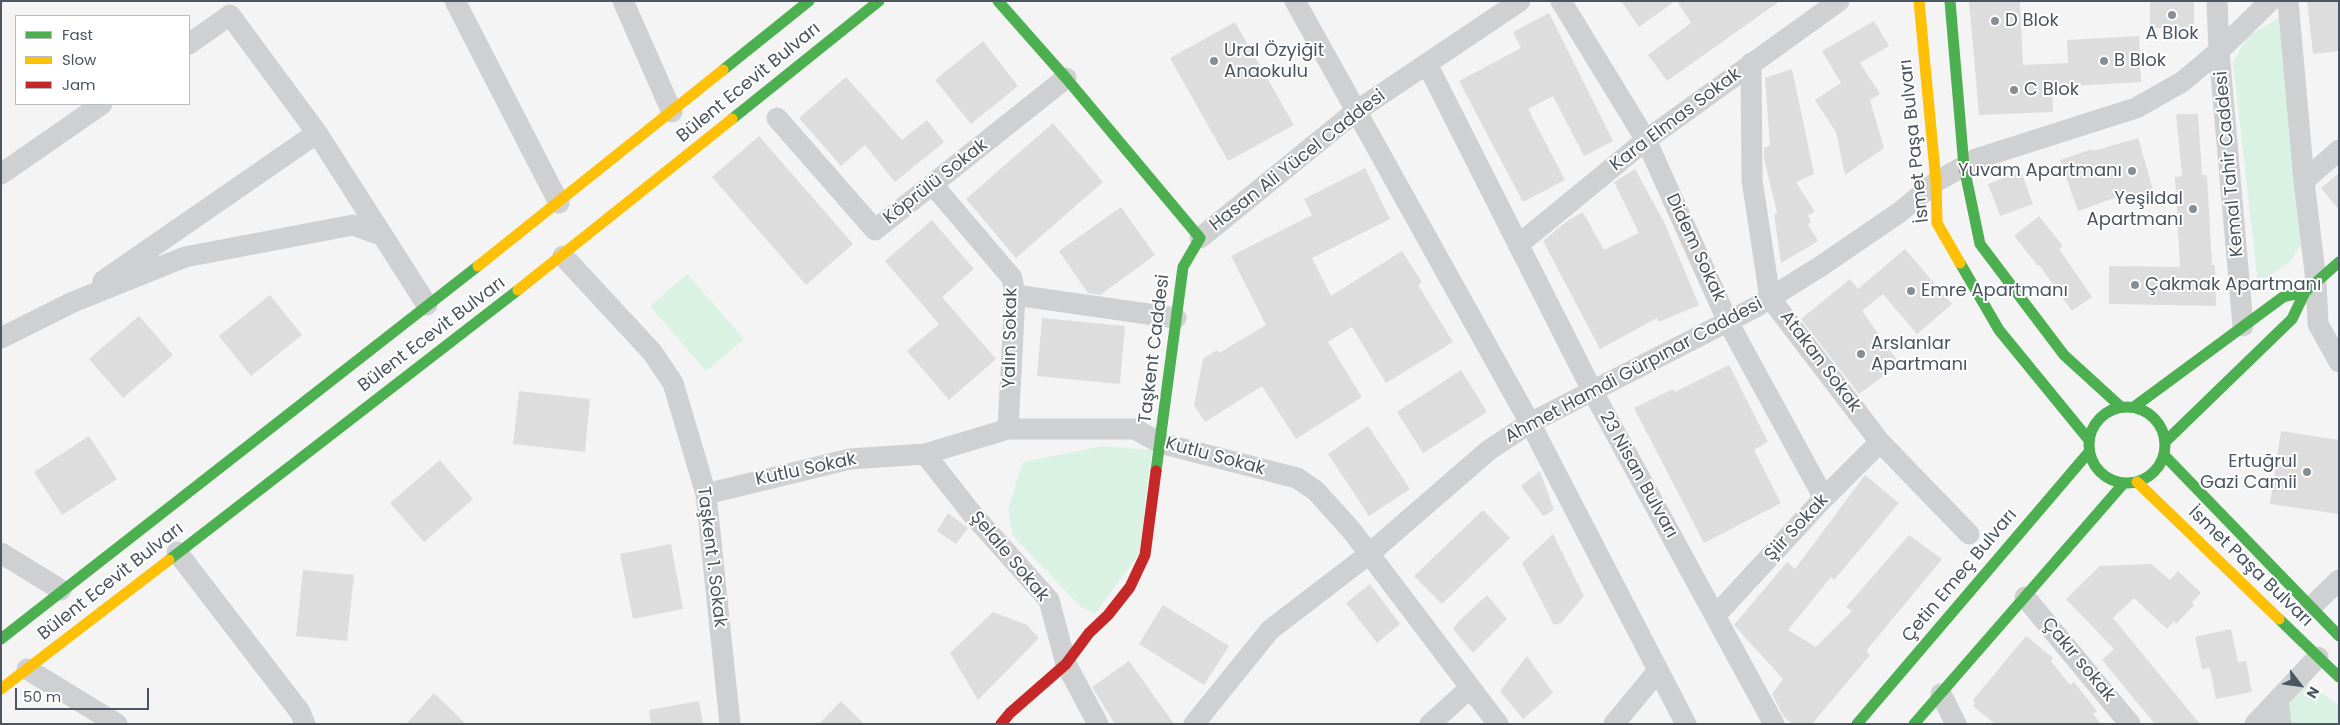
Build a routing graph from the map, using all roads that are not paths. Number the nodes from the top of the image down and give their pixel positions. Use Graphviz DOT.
graph roads {
  1 [pos="455,1"];
  2 [pos="623,1"];
  3 [pos="810,1"];
  4 [pos="879,1"];
  5 [pos="998,1"];
  6 [pos="1295,1"];
  7 [pos="1520,1"];
  8 [pos="1560,1"];
  9 [pos="1839,1"];
  10 [pos="1919,1"];
  11 [pos="1950,1"];
  12 [pos="2217,1"];
  13 [pos="2270,1"];
  14 [pos="2288,1"];
  15 [pos="190,43"];
  16 [pos="2219,51"];
  17 [pos="1750,63"];
  18 [pos="1427,64"];
  19 [pos="1066,78"];
  20 [pos="101,105"];
  21 [pos="672,112"];
  22 [pos="1355,112"];
  23 [pos="777,118"];
  24 [pos="317,133"];
  25 [pos="1646,140"];
  26 [pos="2339,150"];
  27 [pos="1964,167"];
  28 [pos="1,174"];
  29 [pos="2304,181"];
  30 [pos="1936,182"];
  31 [pos="932,185"];
  32 [pos="559,203"];
  33 [pos="384,236"];
  34 [pos="1200,238"];
  35 [pos="1518,245"];
  36 [pos="563,256"];
  37 [pos="2339,262"];
  38 [pos="2311,286"];
  39 [pos="1015,295"];
  40 [pos="1770,298"];
  41 [pos="73,302"];
  42 [pos="427,305"];
  43 [pos="1176,318"];
  44 [pos="1728,322"];
  45 [pos="2243,326"];
  46 [pos="1,338"];
  47 [pos="2339,362"];
  48 [pos="1593,392"];
  49 [pos="2121,407"];
  50 [pos="2134,407"];
  51 [pos="1530,423"];
  52 [pos="1008,429"];
  53 [pos="2089,440"];
  54 [pos="1880,442"];
  55 [pos="2165,442"];
  56 [pos="1160,443"];
  57 [pos="2090,452"];
  58 [pos="926,454"];
  59 [pos="2164,455"];
  60 [pos="2137,482"];
  61 [pos="2124,483"];
  62 [pos="706,494"];
  63 [pos="1824,498"];
  64 [pos="1969,534"];
  65 [pos="177,552"];
  66 [pos="1,553"];
  67 [pos="1369,554"];
  68 [pos="2339,580"];
  69 [pos="61,590"];
  70 [pos="2025,597"];
  71 [pos="2310,608"];
  72 [pos="1715,616"];
  73 [pos="2339,636"];
  74 [pos="1,639"];
  75 [pos="2318,657"];
  76 [pos="1066,664"];
  77 [pos="28,669"];
  78 [pos="1658,672"];
  79 [pos="2339,677"];
  80 [pos="1470,688"];
  81 [pos="1,689"];
  82 [pos="1941,694"];
  83 [pos="2278,700"];
  84 [pos="117,724"];
  85 [pos="305,724"];
  86 [pos="730,724"];
  87 [pos="1001,724"];
  88 [pos="1098,724"];
  89 [pos="1194,724"];
  90 [pos="1430,724"];
  91 [pos="1498,724"];
  92 [pos="1614,724"];
  93 [pos="1686,724"];
  94 [pos="1774,724"];
  95 [pos="1857,724"];
  96 [pos="1914,724"];
  97 [pos="1956,724"];
  98 [pos="2130,724"];
  99 [pos="2255,724"];
  100 [pos="2281,724"];
  1 -- 32 [label="street"];
  2 -- 21 [label="street"];
  3 -- 21 [label="main road, Bülent Ecevit Bulvarı"];
  4 -- 36 [label="main road, Bülent Ecevit Bulvarı"];
  5 -- 19 [label="main road"];
  6 -- 22 [label="street"];
  7 -- 18 [label="street, Hasan Ali Yücel Caddesi"];
  8 -- 25 [label="street, Didem Sokak"];
  9 -- 17 [label="street, Kara Elmas Sokak"];
  10 -- 30 [label="main road, İsmet Paşa Bulvarı"];
  11 -- 27 [label="main road"];
  12 -- 16 [label="street, Kemal Tahir Caddesi"];
  13 -- 16 [label="street, Ahmet Hamdi Gürpınar Caddesi"];
  14 -- 29 [label="street"];
  15 -- 24 [label="street"];
  16 -- 27 [label="street, Ahmet Hamdi Gürpınar Caddesi"];
  16 -- 45 [label="street, Kemal Tahir Caddesi"];
  17 -- 25 [label="street, Kara Elmas Sokak"];
  17 -- 40 [label="street, Atakan Sokak"];
  18 -- 22 [label="street, Hasan Ali Yücel Caddesi"];
  18 -- 35 [label="street, 23 Nisan Bulvarı"];
  19 -- 31 [label="street, Köprülü Sokak"];
  19 -- 34 [label="main road"];
  20 -- 28 [label="street"];
  21 -- 32 [label="main road, Bülent Ecevit Bulvarı"];
  22 -- 34 [label="street, Hasan Ali Yücel Caddesi"];
  22 -- 51 [label="street"];
  23 -- 31 [label="street, Köprülü Sokak"];
  24 -- 33 [label="street"];
  24 -- 41 [label="street"];
  25 -- 35 [label="street, Kara Elmas Sokak"];
  25 -- 44 [label="street, Didem Sokak"];
  26 -- 29 [label="street"];
  27 -- 30 [label="street, Ahmet Hamdi Gürpınar Caddesi"];
  27 -- 49 [label="main road"];
  29 -- 38 [label="street"];
  30 -- 40 [label="street, Ahmet Hamdi Gürpınar Caddesi"];
  30 -- 53 [label="main road, İsmet Paşa Bulvarı"];
  31 -- 39 [label="street, Yalın Sokak"];
  32 -- 42 [label="main road, Bülent Ecevit Bulvarı"];
  33 -- 41 [label="street"];
  33 -- 42 [label="street"];
  34 -- 43 [label="main road, Taşkent Caddesi"];
  35 -- 48 [label="street, 23 Nisan Bulvarı"];
  36 -- 62 [label="street, Taşkent 1. Sokak"];
  36 -- 65 [label="main road, Bülent Ecevit Bulvarı"];
  37 -- 38 [label="main road"];
  38 -- 45 [label="main road"];
  38 -- 47 [label="street"];
  38 -- 55 [label="main road"];
  39 -- 43 [label="street"];
  39 -- 52 [label="street, Yalın Sokak"];
  40 -- 44 [label="street, Ahmet Hamdi Gürpınar Caddesi"];
  40 -- 54 [label="street, Atakan Sokak"];
  41 -- 46 [label="street"];
  42 -- 69 [label="main road, Bülent Ecevit Bulvarı"];
  43 -- 56 [label="main road, Taşkent Caddesi"];
  44 -- 48 [label="street, Ahmet Hamdi Gürpınar Caddesi"];
  44 -- 63 [label="street, Didem Sokak"];
  45 -- 50 [label="main road"];
  48 -- 51 [label="street, Ahmet Hamdi Gürpınar Caddesi"];
  48 -- 72 [label="street, 23 Nisan Bulvarı"];
  49 -- 50 [label="main road"];
  49 -- 53 [label="main road"];
  50 -- 55 [label="main road"];
  51 -- 67 [label="street, Ahmet Hamdi Gürpınar Caddesi"];
  51 -- 78 [label="street"];
  52 -- 56 [label="street, Kutlu Sokak"];
  52 -- 58 [label="street, Kutlu Sokak"];
  53 -- 57 [label="main road"];
  54 -- 63 [label="street, Şiir Sokak"];
  54 -- 64 [label="street, Atakan Sokak"];
  55 -- 59 [label="main road"];
  56 -- 67 [label="street, Kutlu Sokak"];
  56 -- 76 [label="main road, Taşkent Caddesi"];
  57 -- 61 [label="main road"];
  57 -- 95 [label="main road, Çetin Emeç Bulvarı"];
  58 -- 62 [label="street, Kutlu Sokak"];
  58 -- 76 [label="street, Şelale Sokak"];
  59 -- 60 [label="main road"];
  59 -- 71 [label="main road, İsmet Paşa Bulvarı"];
  60 -- 61 [label="main road"];
  60 -- 75 [label="main road, İsmet Paşa Bulvarı"];
  61 -- 70 [label="main road"];
  62 -- 86 [label="street, Taşkent 1. Sokak"];
  63 -- 72 [label="street, Şiir Sokak"];
  65 -- 77 [label="main road, Bülent Ecevit Bulvarı"];
  65 -- 85 [label="street"];
  66 -- 69 [label="street"];
  67 -- 80 [label="street, Kutlu Sokak"];
  67 -- 89 [label="street, Ahmet Hamdi Gürpınar Caddesi"];
  68 -- 71 [label="street"];
  69 -- 74 [label="main road, Bülent Ecevit Bulvarı"];
  70 -- 82 [label="main road"];
  70 -- 98 [label="street, Çakır sokak"];
  71 -- 73 [label="main road, İsmet Paşa Bulvarı"];
  72 -- 94 [label="street, 23 Nisan Bulvarı"];
  75 -- 79 [label="main road, İsmet Paşa Bulvarı"];
  75 -- 83 [label="street"];
  76 -- 87 [label="main road, Taşkent Caddesi"];
  76 -- 88 [label="street, Şelale Sokak"];
  77 -- 81 [label="main road, Bülent Ecevit Bulvarı"];
  77 -- 84 [label="street"];
  78 -- 92 [label="street"];
  78 -- 93 [label="street"];
  80 -- 90 [label="street"];
  80 -- 91 [label="street, Kutlu Sokak"];
  82 -- 96 [label="main road"];
  82 -- 97 [label="street"];
  83 -- 99 [label="street"];
  83 -- 100 [label="street"];
}
